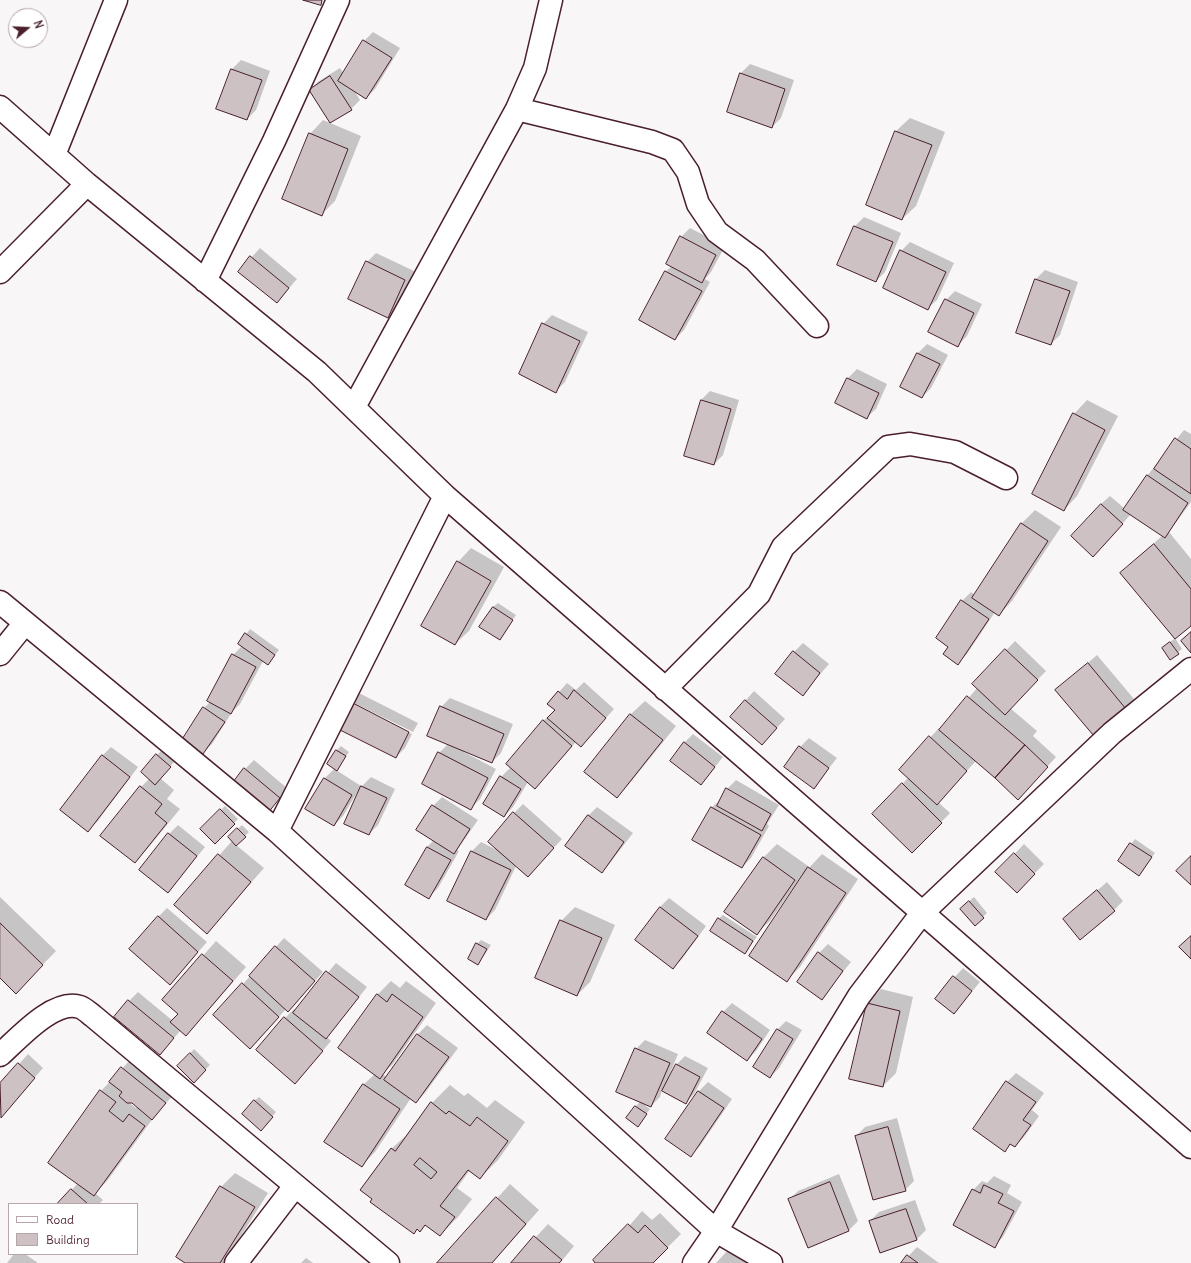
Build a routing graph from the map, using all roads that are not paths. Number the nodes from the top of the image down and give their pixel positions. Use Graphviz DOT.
graph roads {
  1 [pos="116,0"];
  2 [pos="338,0"];
  3 [pos="551,0"];
  4 [pos="0,107"];
  5 [pos="517,109"];
  6 [pos="54,155"];
  7 [pos="87,184"];
  8 [pos="0,272"];
  9 [pos="205,281"];
  10 [pos="817,326"];
  11 [pos="354,407"];
  12 [pos="1006,478"];
  13 [pos="445,496"];
  14 [pos="0,602"];
  15 [pos="25,623"];
  16 [pos="0,654"];
  17 [pos="1191,669"];
  18 [pos="665,689"];
  19 [pos="277,831"];
  20 [pos="922,913"];
  21 [pos="0,1055"];
  22 [pos="1191,1147"];
  23 [pos="295,1186"];
  24 [pos="716,1231"];
  25 [pos="236,1263"];
  26 [pos="388,1263"];
  27 [pos="694,1263"];
  28 [pos="771,1263"];
  1 -- 6 [label="street"];
  2 -- 9 [label="street"];
  3 -- 5 [label="street"];
  4 -- 6 [label="street"];
  5 -- 10 [label="street"];
  5 -- 11 [label="street"];
  6 -- 7 [label="street"];
  7 -- 8 [label="street"];
  7 -- 9 [label="street"];
  9 -- 11 [label="street"];
  11 -- 13 [label="street"];
  12 -- 18 [label="street"];
  13 -- 18 [label="street"];
  13 -- 19 [label="street"];
  14 -- 15 [label="street"];
  15 -- 16 [label="street"];
  15 -- 19 [label="street"];
  17 -- 20 [label="street"];
  18 -- 20 [label="street"];
  19 -- 24 [label="street"];
  20 -- 22 [label="street"];
  20 -- 24 [label="street"];
  21 -- 23 [label="street"];
  23 -- 25 [label="street"];
  23 -- 26 [label="street"];
  24 -- 27 [label="street"];
  24 -- 28 [label="street"];
}
